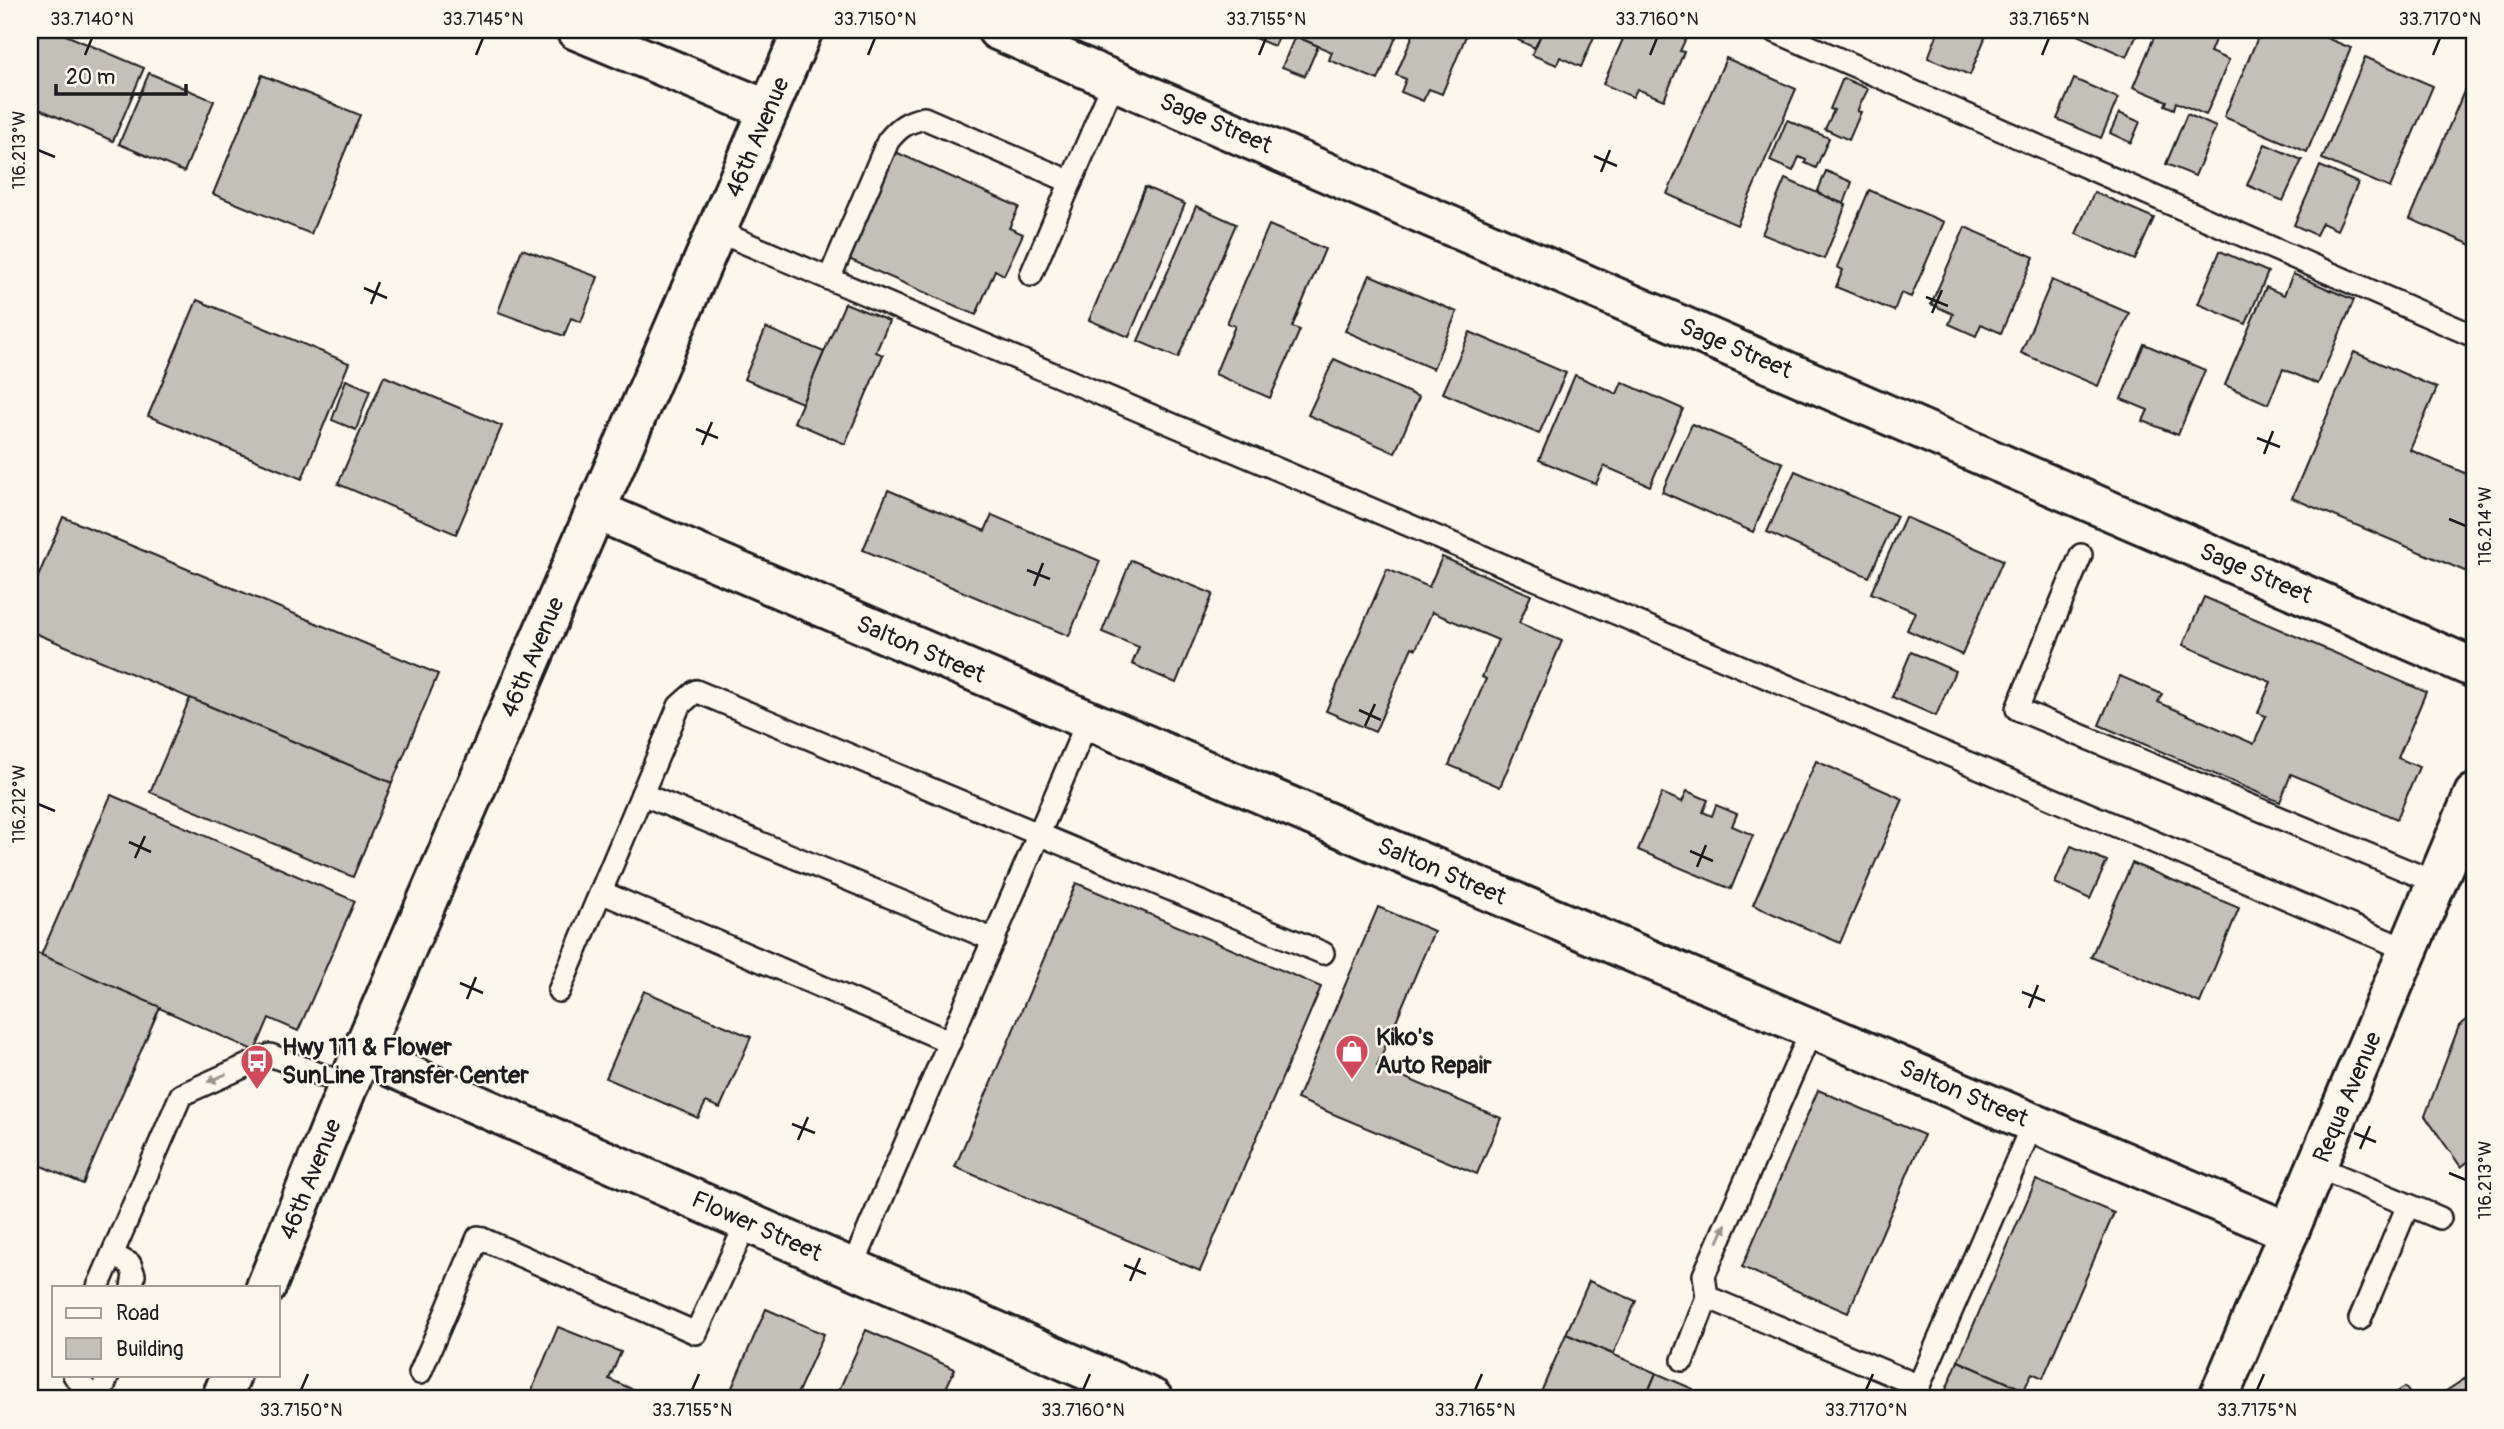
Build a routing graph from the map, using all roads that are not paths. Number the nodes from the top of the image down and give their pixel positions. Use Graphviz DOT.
graph roads {
  1 [pos="576,30"];
  2 [pos="803,30"];
  3 [pos="997,30"];
  4 [pos="1772,30"];
  5 [pos="1115,79"];
  6 [pos="768,110"];
  7 [pos="1071,181"];
  8 [pos="717,231"];
  9 [pos="1031,275"];
  10 [pos="829,279"];
  11 [pos="2474,336"];
  12 [pos="596,510"];
  13 [pos="2081,555"];
  14 [pos="2474,668"];
  15 [pos="1088,720"];
  16 [pos="642,794"];
  17 [pos="2474,794"];
  18 [pos="1038,835"];
  19 [pos="2463,852"];
  20 [pos="2437,883"];
  21 [pos="601,892"];
  22 [pos="994,940"];
  23 [pos="2409,950"];
  24 [pos="1323,953"];
  25 [pos="559,991"];
  26 [pos="1812,1029"];
  27 [pos="950,1042"];
  28 [pos="355,1069"];
  29 [pos="2033,1123"];
  30 [pos="2317,1167"];
  31 [pos="2408,1205"];
  32 [pos="2440,1218"];
  33 [pos="747,1222"];
  34 [pos="2289,1232"];
  35 [pos="113,1255"];
  36 [pos="852,1268"];
  37 [pos="98,1286"];
  38 [pos="132,1286"];
  39 [pos="266,1286"];
  40 [pos="1707,1297"];
  41 [pos="2360,1319"];
  42 [pos="1683,1360"];
  43 [pos="420,1373"];
  44 [pos="76,1376"];
  45 [pos="108,1376"];
  46 [pos="231,1376"];
  47 [pos="1916,1393"];
  48 [pos="96,1399"];
  49 [pos="221,1399"];
  50 [pos="1153,1399"];
  51 [pos="2218,1399"];
  1 -- 6 [label="street"];
  2 -- 6 [label="street, 46th Avenue"];
  3 -- 5 [label="street, Sage Street"];
  4 -- 11 [label="lane"];
  5 -- 7 [label="lane"];
  5 -- 14 [label="street, Sage Street"];
  6 -- 8 [label="street, 46th Avenue"];
  7 -- 9 [label="lane"];
  7 -- 10 [label="lane"];
  8 -- 10 [label="lane"];
  8 -- 12 [label="street, 46th Avenue"];
  10 -- 23 [label="lane"];
  12 -- 15 [label="street, Salton Street"];
  12 -- 28 [label="street, 46th Avenue"];
  13 -- 20 [label="lane"];
  15 -- 18 [label="lane"];
  15 -- 26 [label="street, Salton Street"];
  16 -- 18 [label="lane"];
  16 -- 21 [label="lane"];
  16 -- 22 [label="lane"];
  17 -- 19 [label="street, Requa Avenue"];
  18 -- 22 [label="lane"];
  18 -- 24 [label="lane"];
  19 -- 20 [label="street, Requa Avenue"];
  20 -- 23 [label="street, Requa Avenue"];
  21 -- 25 [label="lane"];
  21 -- 27 [label="lane"];
  22 -- 27 [label="lane"];
  23 -- 30 [label="street, Requa Avenue"];
  26 -- 29 [label="street, Salton Street"];
  40 -- 26 [label="lane, one-way"];
  27 -- 36 [label="lane"];
  28 -- 33 [label="street, Flower Street"];
  28 -- 35 [label="lane, one-way"];
  28 -- 39 [label="street, 46th Avenue"];
  29 -- 34 [label="street, Salton Street"];
  29 -- 47 [label="lane"];
  30 -- 31 [label="lane"];
  30 -- 34 [label="street, Requa Avenue"];
  31 -- 32 [label="lane"];
  31 -- 41 [label="lane"];
  33 -- 36 [label="street, Flower Street"];
  33 -- 43 [label="lane"];
  34 -- 51 [label="street, Requa Avenue"];
  35 -- 37 [label="lane"];
  35 -- 38 [label="lane"];
  36 -- 50 [label="street, Flower Street"];
  40 -- 42 [label="lane"];
  40 -- 47 [label="lane"];
  44 -- 48 [label="lane"];
  45 -- 48 [label="lane"];
  46 -- 49 [label="street"];
}
